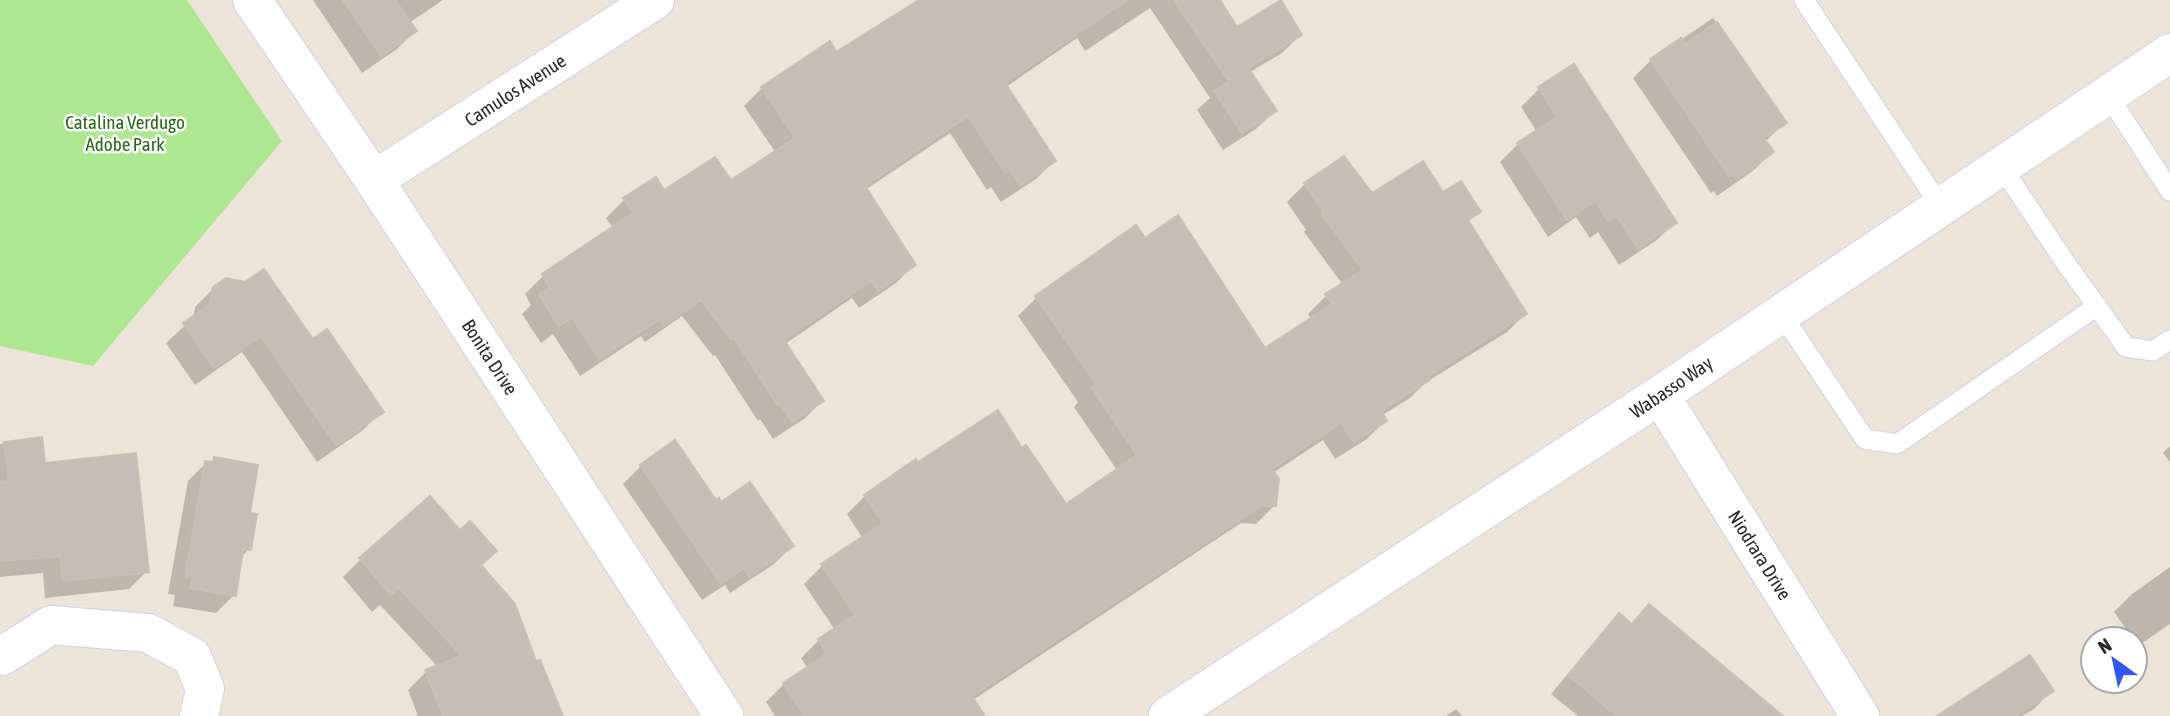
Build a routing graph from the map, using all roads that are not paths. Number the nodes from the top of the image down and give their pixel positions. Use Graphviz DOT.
graph roads {
  1 [pos="252,0"];
  2 [pos="655,0"];
  3 [pos="1804,0"];
  4 [pos="2170,53"];
  5 [pos="2108,95"];
  6 [pos="2001,166"];
  7 [pos="374,180"];
  8 [pos="2170,191"];
  9 [pos="1941,207"];
  10 [pos="2097,306"];
  11 [pos="1782,313"];
  12 [pos="2170,340"];
  13 [pos="1660,394"];
  14 [pos="2,656"];
  15 [pos="199,716"];
  16 [pos="724,716"];
  17 [pos="1168,716"];
  18 [pos="1860,716"];
  1 -- 7 [label="street, Bonita Drive"];
  2 -- 7 [label="street, Camulos Avenue"];
  3 -- 9 [label="lane"];
  4 -- 5 [label="street, Wabasso Way"];
  5 -- 6 [label="street, Wabasso Way"];
  5 -- 8 [label="lane"];
  6 -- 9 [label="street, Wabasso Way"];
  6 -- 10 [label="lane"];
  7 -- 16 [label="street, Bonita Drive"];
  9 -- 11 [label="street, Wabasso Way"];
  10 -- 11 [label="lane"];
  10 -- 12 [label="lane"];
  11 -- 13 [label="street, Wabasso Way"];
  13 -- 17 [label="street, Wabasso Way"];
  13 -- 18 [label="street, Niodrara Drive"];
  14 -- 15 [label="street"];
}
